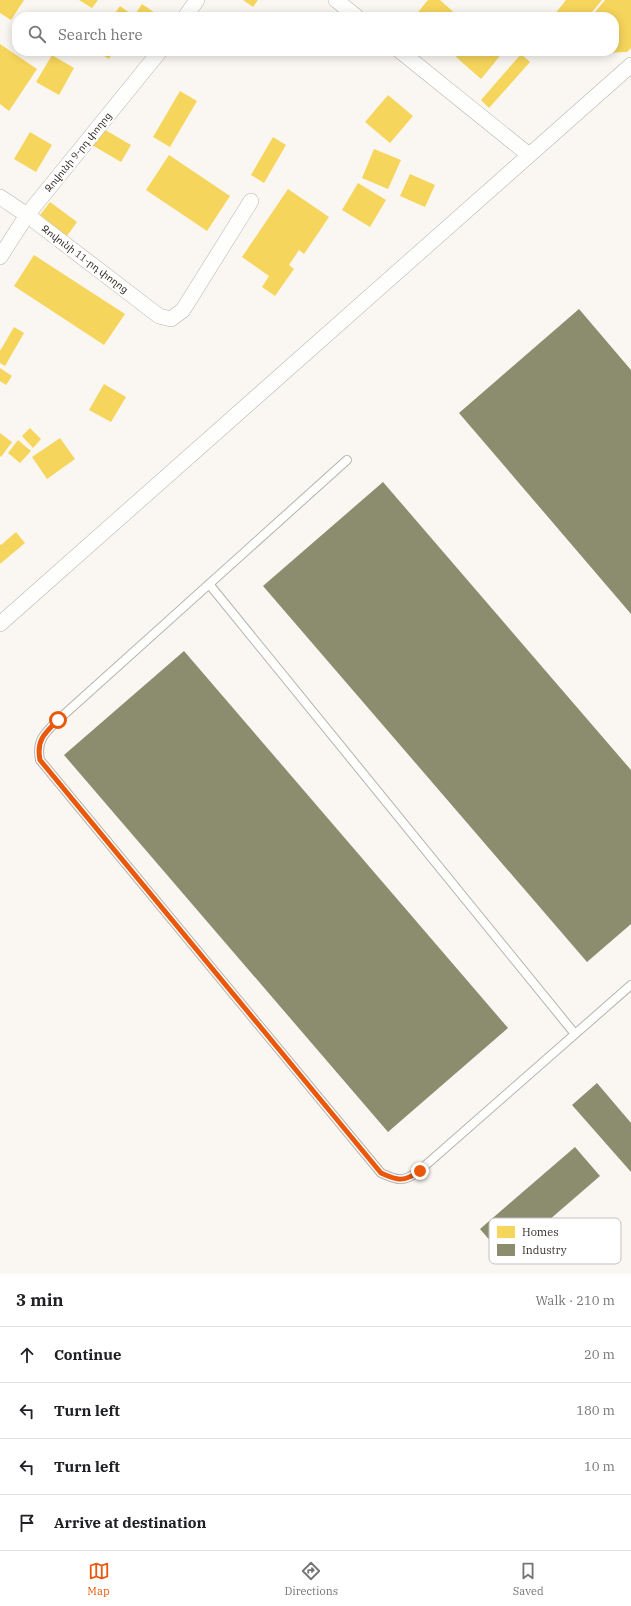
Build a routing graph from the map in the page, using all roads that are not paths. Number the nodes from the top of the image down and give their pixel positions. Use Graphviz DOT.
graph roads {
  1 [pos="197,0"];
  2 [pos="336,0"];
  3 [pos="189,12"];
  4 [pos="351,12"];
  5 [pos="156,56"];
  6 [pos="406,56"];
  7 [pos="631,65"];
  8 [pos="529,155"];
  9 [pos="0,197"];
  10 [pos="251,201"];
  11 [pos="27,215"];
  12 [pos="0,257"];
  13 [pos="347,460"];
  14 [pos="209,584"];
  15 [pos="0,624"];
  16 [pos="631,985"];
  17 [pos="576,1034"];
  1 -- 3 [label="street"];
  2 -- 4 [label="street"];
  5 -- 11 [label="street, Զովունի 9-րդ փողոց"];
  6 -- 8 [label="street"];
  7 -- 8 [label="street"];
  8 -- 15 [label="street"];
  9 -- 11 [label="street, Զովունի 11-րդ փողոց"];
  10 -- 11 [label="street, Զովունի 11-րդ փողոց"];
  11 -- 12 [label="street, Զովունի 9-րդ փողոց"];
  13 -- 14 [label="lane"];
  14 -- 17 [label="lane"];
  14 -- 17 [label="lane"];
  16 -- 17 [label="lane"];
}
